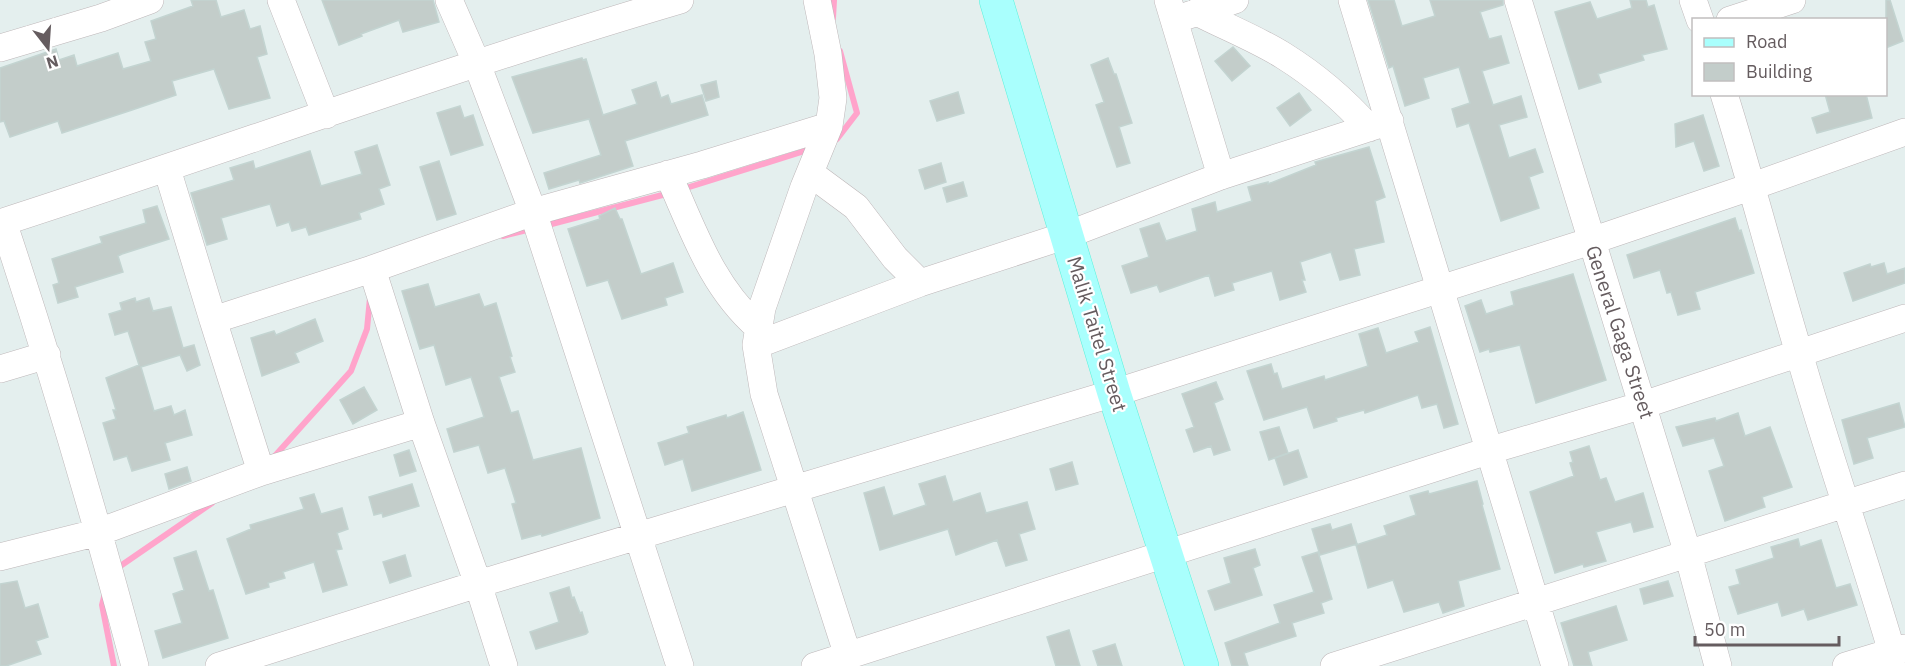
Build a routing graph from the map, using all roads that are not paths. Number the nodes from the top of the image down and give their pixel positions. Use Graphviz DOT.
graph roads {
  1 [pos="150,0"];
  2 [pos="281,0"];
  3 [pos="449,0"];
  4 [pos="680,0"];
  5 [pos="817,0"];
  6 [pos="996,0"];
  7 [pos="1235,0"];
  8 [pos="1352,0"];
  9 [pos="1518,0"];
  10 [pos="1693,0"];
  11 [pos="1792,0"];
  12 [pos="98,9"];
  13 [pos="612,10"];
  14 [pos="1180,11"];
  15 [pos="1699,18"];
  16 [pos="1736,18"];
  17 [pos="0,48"];
  18 [pos="477,64"];
  19 [pos="1725,96"];
  20 [pos="326,115"];
  21 [pos="1379,125"];
  22 [pos="829,126"];
  23 [pos="1905,132"];
  24 [pos="167,169"];
  25 [pos="810,173"];
  26 [pos="668,174"];
  27 [pos="1221,176"];
  28 [pos="1753,186"];
  29 [pos="533,212"];
  30 [pos="1,216"];
  31 [pos="1067,235"];
  32 [pos="1591,241"];
  33 [pos="372,269"];
  34 [pos="920,283"];
  35 [pos="1439,289"];
  36 [pos="1905,318"];
  37 [pos="213,320"];
  38 [pos="757,336"];
  39 [pos="1799,354"];
  40 [pos="47,355"];
  41 [pos="0,369"];
  42 [pos="1114,393"];
  43 [pos="1643,405"];
  44 [pos="422,423"];
  45 [pos="1491,450"];
  46 [pos="261,472"];
  47 [pos="1905,485"];
  48 [pos="795,490"];
  49 [pos="1848,504"];
  50 [pos="99,532"];
  51 [pos="637,536"];
  52 [pos="1167,554"];
  53 [pos="1688,554"];
  54 [pos="0,557"];
  55 [pos="478,584"];
  56 [pos="1537,602"];
  57 [pos="1898,655"];
  58 [pos="848,656"];
  59 [pos="135,666"];
  60 [pos="219,666"];
  61 [pos="504,666"];
  62 [pos="680,666"];
  63 [pos="815,666"];
  64 [pos="1202,666"];
  65 [pos="1334,666"];
  66 [pos="1555,666"];
  67 [pos="1718,666"];
  68 [pos="1846,666"];
  1 -- 12 [label="street"];
  2 -- 20 [label="street"];
  3 -- 18 [label="street"];
  4 -- 13 [label="street"];
  5 -- 22 [label="street"];
  6 -- 31 [label="main road, Malik Taitel Street"];
  7 -- 14 [label="street"];
  8 -- 21 [label="street"];
  9 -- 32 [label="street, General Gaga Street"];
  10 -- 15 [label="street"];
  11 -- 16 [label="street"];
  12 -- 17 [label="street"];
  13 -- 18 [label="street"];
  14 -- 21 [label="street"];
  14 -- 27 [label="street"];
  18 -- 20 [label="street"];
  18 -- 29 [label="street"];
  19 -- 28 [label="street"];
  20 -- 24 [label="street"];
  21 -- 27 [label="street"];
  21 -- 35 [label="street"];
  22 -- 25 [label="street"];
  22 -- 26 [label="street"];
  23 -- 28 [label="street"];
  24 -- 30 [label="street"];
  24 -- 37 [label="street"];
  25 -- 34 [label="street"];
  25 -- 38 [label="street"];
  26 -- 29 [label="street"];
  26 -- 38 [label="street"];
  27 -- 31 [label="street"];
  28 -- 32 [label="street"];
  28 -- 39 [label="street"];
  29 -- 33 [label="street"];
  29 -- 51 [label="street"];
  30 -- 40 [label="street"];
  31 -- 34 [label="street"];
  31 -- 42 [label="main road, Malik Taitel Street"];
  32 -- 35 [label="street"];
  32 -- 43 [label="street, General Gaga Street"];
  33 -- 37 [label="street"];
  33 -- 44 [label="street"];
  34 -- 38 [label="street"];
  35 -- 42 [label="street"];
  35 -- 45 [label="street"];
  36 -- 39 [label="street"];
  37 -- 46 [label="street"];
  38 -- 48 [label="street"];
  39 -- 43 [label="street"];
  39 -- 49 [label="street"];
  40 -- 41 [label="street"];
  40 -- 50 [label="street"];
  42 -- 48 [label="street"];
  42 -- 52 [label="main road, Malik Taitel Street"];
  43 -- 45 [label="street"];
  43 -- 53 [label="street, General Gaga Street"];
  44 -- 46 [label="street"];
  44 -- 55 [label="street"];
  45 -- 52 [label="street"];
  45 -- 56 [label="street"];
  46 -- 50 [label="street"];
  47 -- 49 [label="street"];
  48 -- 51 [label="street"];
  48 -- 58 [label="street"];
  49 -- 53 [label="street"];
  49 -- 57 [label="street"];
  50 -- 54 [label="street"];
  50 -- 59 [label="street"];
  51 -- 55 [label="street"];
  51 -- 62 [label="street"];
  52 -- 58 [label="street"];
  52 -- 64 [label="main road, Malik Taitel Street"];
  53 -- 56 [label="street"];
  53 -- 67 [label="street, General Gaga Street"];
  55 -- 60 [label="street"];
  55 -- 61 [label="street"];
  56 -- 65 [label="street"];
  56 -- 66 [label="street"];
  57 -- 68 [label="street"];
  58 -- 63 [label="street"];
}
